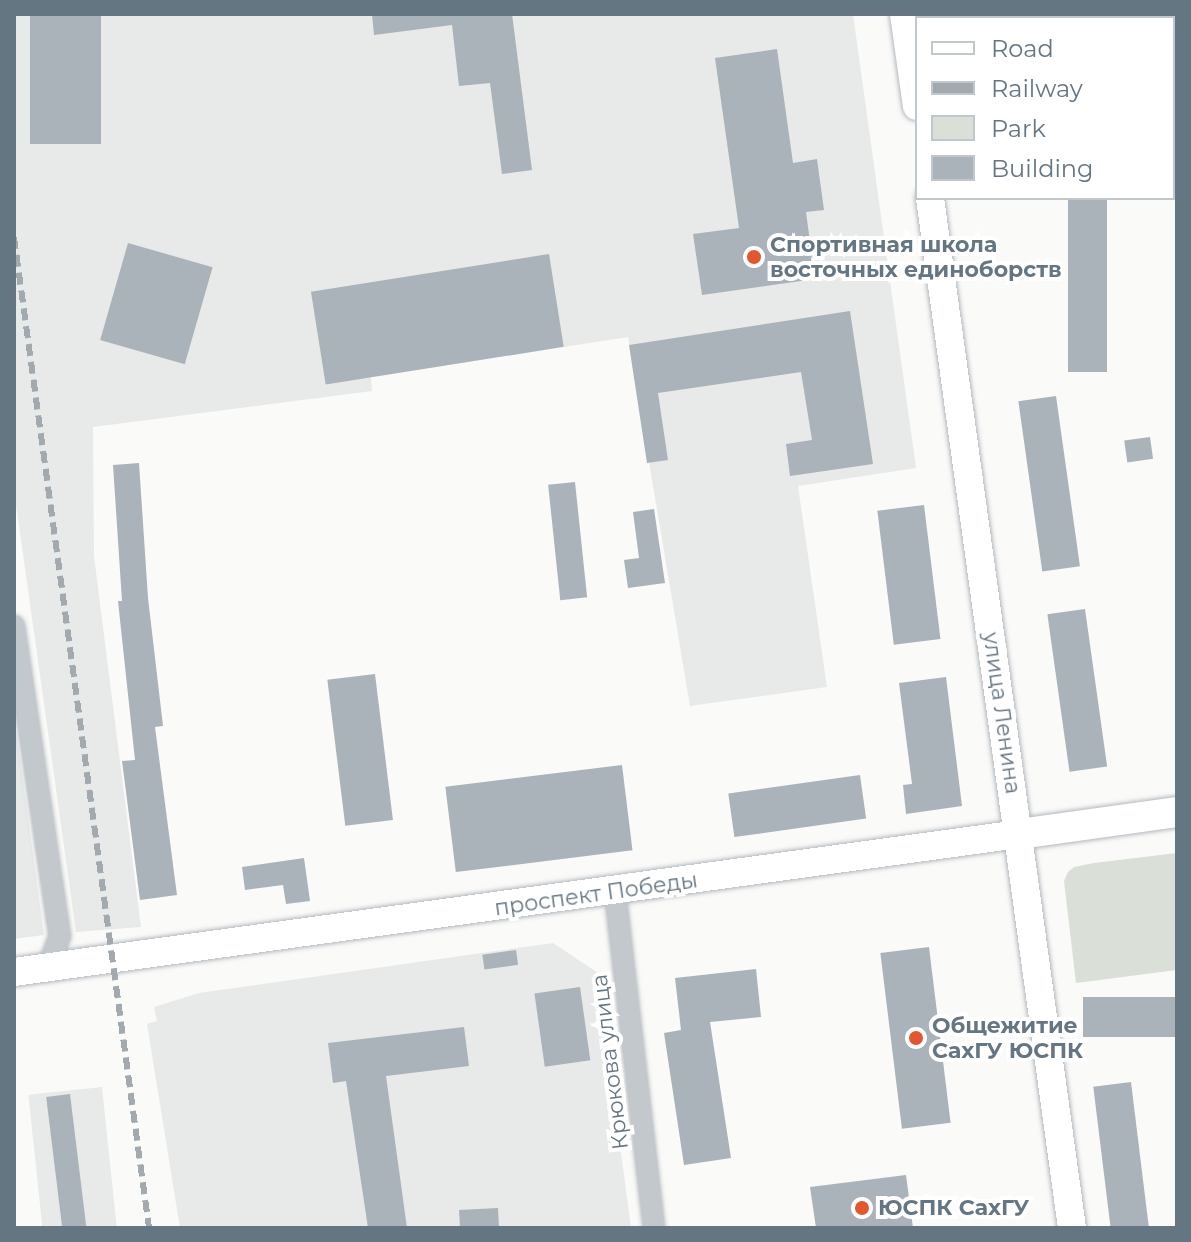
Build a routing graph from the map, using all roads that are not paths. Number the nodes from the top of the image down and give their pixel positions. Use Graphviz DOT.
graph roads {
  1 [pos="904,14"];
  2 [pos="915,92"];
  3 [pos="930,200"];
  4 [pos="14,626"];
  5 [pos="1177,812"];
  6 [pos="1019,834"];
  7 [pos="615,891"];
  8 [pos="48,968"];
  9 [pos="14,972"];
  10 [pos="654,1228"];
  11 [pos="1072,1228"];
  1 -- 2 [label="main road"];
  3 -- 6 [label="main road, улица Ленина"];
  4 -- 8 [label="street"];
  5 -- 6 [label="main road, проспект Победы"];
  6 -- 7 [label="main road, проспект Победы"];
  6 -- 11 [label="main road, улица Ленина"];
  7 -- 8 [label="main road, проспект Победы"];
  7 -- 10 [label="street, Крюкова улица"];
  8 -- 9 [label="main road, проспект Победы"];
}
